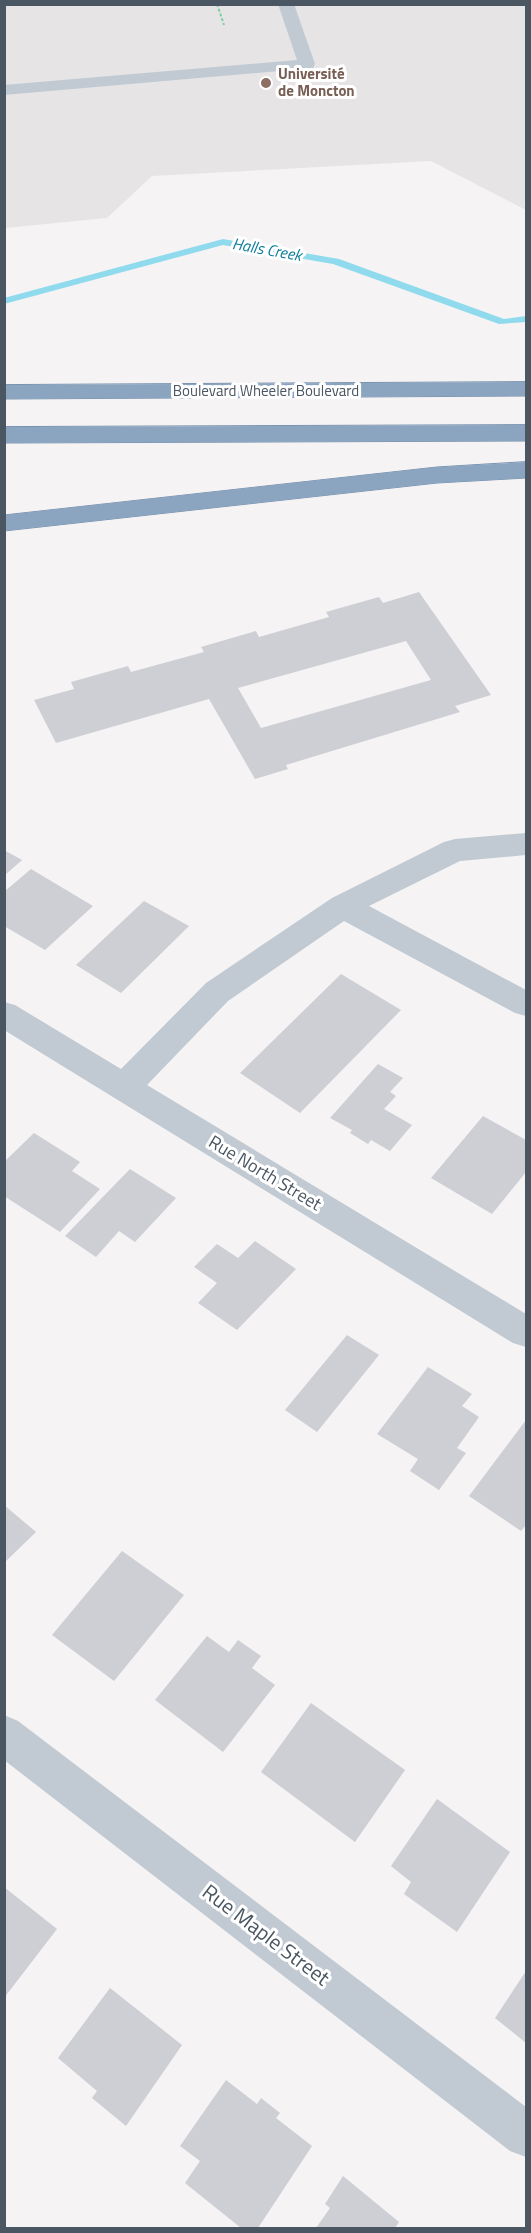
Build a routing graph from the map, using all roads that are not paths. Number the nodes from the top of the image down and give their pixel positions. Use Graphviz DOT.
graph roads {
  1 [pos="286,4"];
  2 [pos="4,90"];
  3 [pos="526,389"];
  4 [pos="4,392"];
  5 [pos="526,433"];
  6 [pos="4,435"];
  7 [pos="526,470"];
  8 [pos="4,523"];
  9 [pos="526,844"];
  10 [pos="343,906"];
  11 [pos="526,1004"];
  12 [pos="4,1014"];
  13 [pos="123,1088"];
  14 [pos="526,1332"];
  15 [pos="4,1735"];
  16 [pos="526,2135"];
  1 -- 2 [label="lane"];
  3 -- 4 [label="highway, Boulevard Wheeler Boulevard"];
  5 -- 6 [label="highway"];
  7 -- 8 [label="highway"];
  9 -- 10 [label="street"];
  10 -- 11 [label="street"];
  10 -- 13 [label="street"];
  12 -- 13 [label="street, Rue North Street"];
  13 -- 14 [label="street, Rue North Street"];
  15 -- 16 [label="street, Rue Maple Street"];
}
